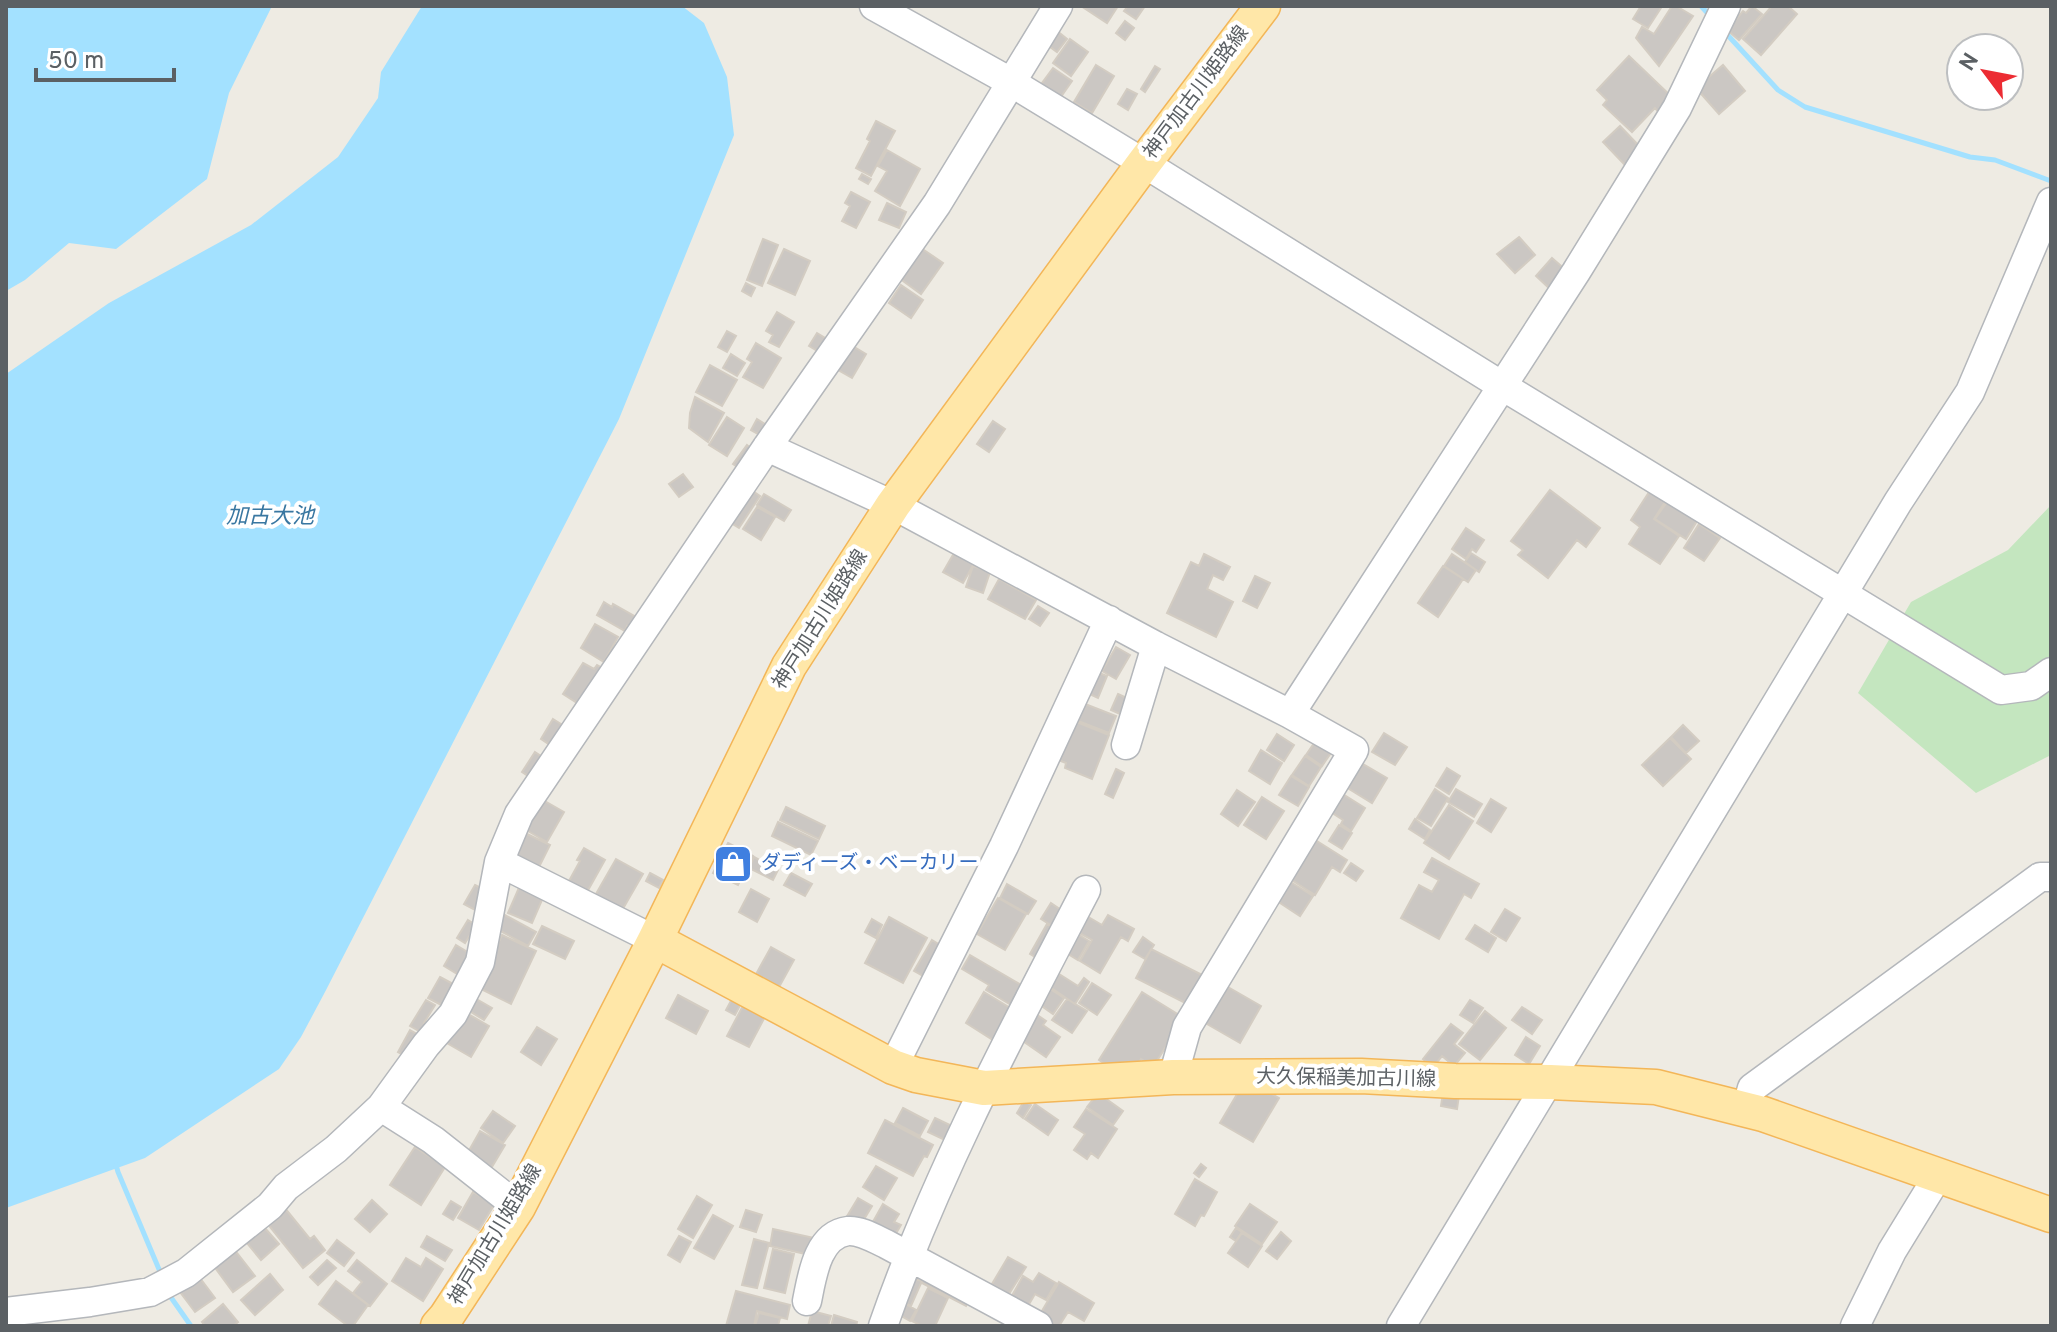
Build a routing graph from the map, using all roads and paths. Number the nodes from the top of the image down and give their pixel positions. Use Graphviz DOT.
graph roads {
  1 [pos="874,6"];
  2 [pos="1058,6"];
  3 [pos="1263,6"];
  4 [pos="1721,18"];
  5 [pos="1011,83"];
  6 [pos="1144,163"];
  7 [pos="2051,202"];
  8 [pos="1504,387"];
  9 [pos="767,447"];
  10 [pos="893,505"];
  11 [pos="1843,594"];
  12 [pos="1109,620"];
  13 [pos="1156,646"];
  14 [pos="2051,672"];
  15 [pos="1290,714"];
  16 [pos="1126,745"];
  17 [pos="499,862"];
  18 [pos="2051,877"];
  19 [pos="1086,890"];
  20 [pos="655,940"];
  21 [pos="893,1067"];
  22 [pos="1173,1077"];
  23 [pos="1550,1082"];
  24 [pos="984,1088"];
  25 [pos="381,1107"];
  26 [pos="1746,1110"];
  27 [pos="1938,1176"];
  28 [pos="518,1207"];
  29 [pos="2051,1215"];
  30 [pos="910,1256"];
  31 [pos="807,1301"];
  32 [pos="6,1312"];
  33 [pos="438,1326"];
  34 [pos="883,1326"];
  35 [pos="1038,1326"];
  36 [pos="1401,1326"];
  37 [pos="1855,1326"];
  1 -- 5 [label="street"];
  2 -- 5 [label="street"];
  3 -- 6 [label="main road, 神戸加古川姫路線"];
  4 -- 8 [label="street"];
  5 -- 6 [label="street"];
  5 -- 9 [label="street"];
  6 -- 8 [label="street"];
  6 -- 10 [label="main road, 神戸加古川姫路線"];
  7 -- 11 [label="street"];
  8 -- 11 [label="street"];
  8 -- 15 [label="street"];
  9 -- 10 [label="street"];
  9 -- 17 [label="street"];
  10 -- 12 [label="street"];
  10 -- 20 [label="main road, 神戸加古川姫路線"];
  11 -- 14 [label="street"];
  11 -- 23 [label="street"];
  12 -- 13 [label="street"];
  12 -- 21 [label="street"];
  13 -- 15 [label="street"];
  13 -- 16 [label="street"];
  15 -- 22 [label="street"];
  17 -- 20 [label="street"];
  17 -- 25 [label="street"];
  18 -- 26 [label="street"];
  19 -- 24 [label="street"];
  20 -- 21 [label="main road, 大久保稲美加古川線"];
  20 -- 28 [label="main road, 神戸加古川姫路線"];
  21 -- 24 [label="main road, 大久保稲美加古川線"];
  22 -- 23 [label="main road, 大久保稲美加古川線"];
  22 -- 24 [label="main road, 大久保稲美加古川線"];
  23 -- 26 [label="main road, 大久保稲美加古川線"];
  23 -- 36 [label="street"];
  24 -- 30 [label="street"];
  25 -- 28 [label="street"];
  25 -- 32 [label="street"];
  26 -- 27 [label="main road, 大久保稲美加古川線"];
  27 -- 29 [label="main road, 大久保稲美加古川線"];
  27 -- 37 [label="street"];
  28 -- 33 [label="main road, 神戸加古川姫路線"];
  30 -- 31 [label="street"];
  30 -- 34 [label="street"];
  30 -- 35 [label="street"];
}
